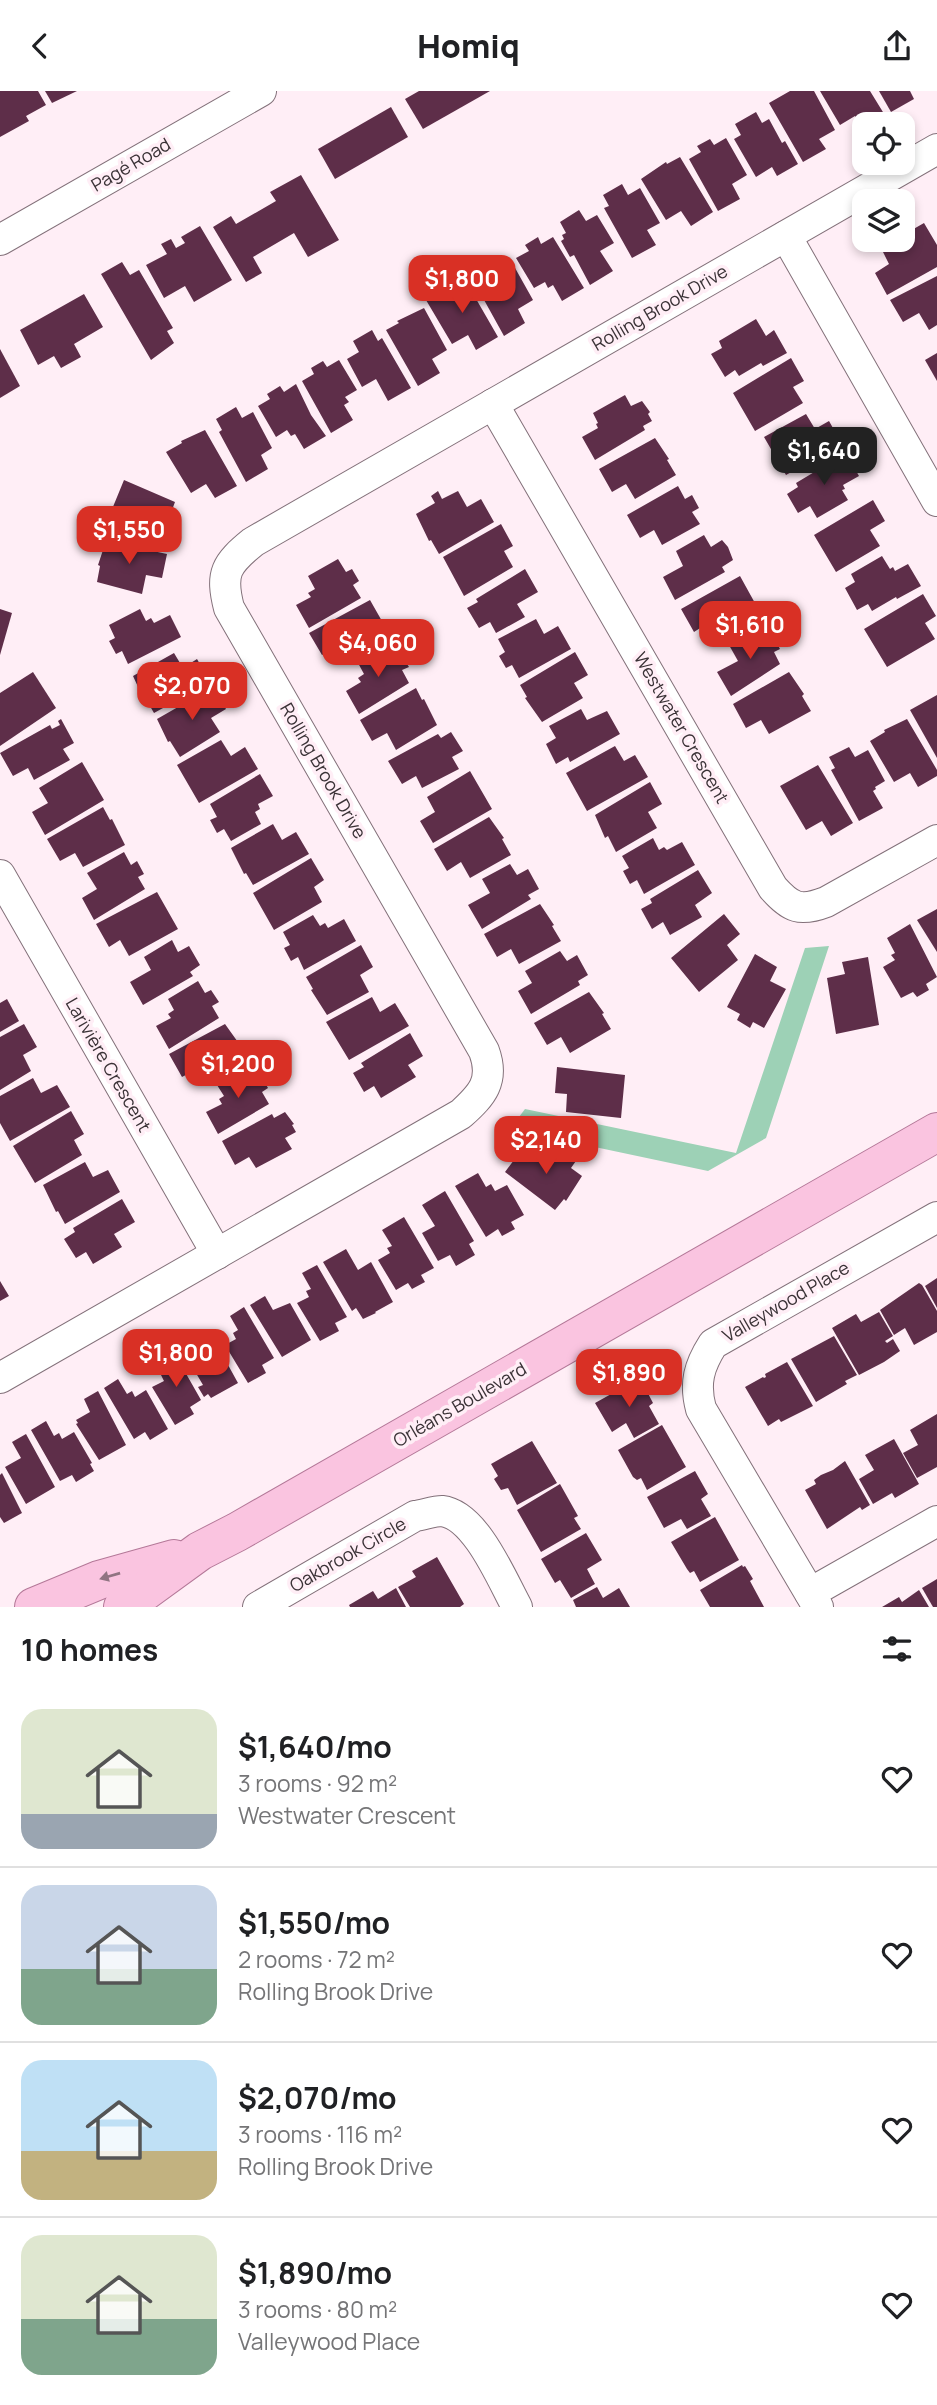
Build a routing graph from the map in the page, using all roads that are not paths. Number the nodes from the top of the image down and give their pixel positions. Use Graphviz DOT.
graph roads {
  1 [pos="261,91"];
  2 [pos="937,149"];
  3 [pos="786,236"];
  4 [pos="0,240"];
  5 [pos="493,404"];
  6 [pos="937,501"];
  7 [pos="937,839"];
  8 [pos="0,875"];
  9 [pos="937,1132"];
  10 [pos="937,1217"];
  11 [pos="217,1254"];
  12 [pos="0,1378"];
  13 [pos="937,1521"];
  14 [pos="200,1551"];
  15 [pos="814,1600"];
  16 [pos="34,1607"];
  17 [pos="123,1607"];
  18 [pos="258,1607"];
  19 [pos="517,1607"];
  1 -- 4 [label="street, Pagé Road"];
  2 -- 3 [label="street, Rolling Brook Drive"];
  3 -- 5 [label="street, Rolling Brook Drive"];
  3 -- 6 [label="street"];
  5 -- 7 [label="street, Westwater Crescent"];
  5 -- 11 [label="street, Rolling Brook Drive"];
  8 -- 11 [label="street, Larivière Crescent"];
  9 -- 14 [label="main road, Orléans Boulevard"];
  10 -- 15 [label="street, Valleywood Place"];
  11 -- 12 [label="street, Rolling Brook Drive"];
  13 -- 15 [label="street"];
  14 -- 16 [label="main road, Orléans Boulevard, one-way"];
  14 -- 17 [label="main road, Orléans Boulevard"];
  18 -- 19 [label="street, Oakbrook Circle"];
}
